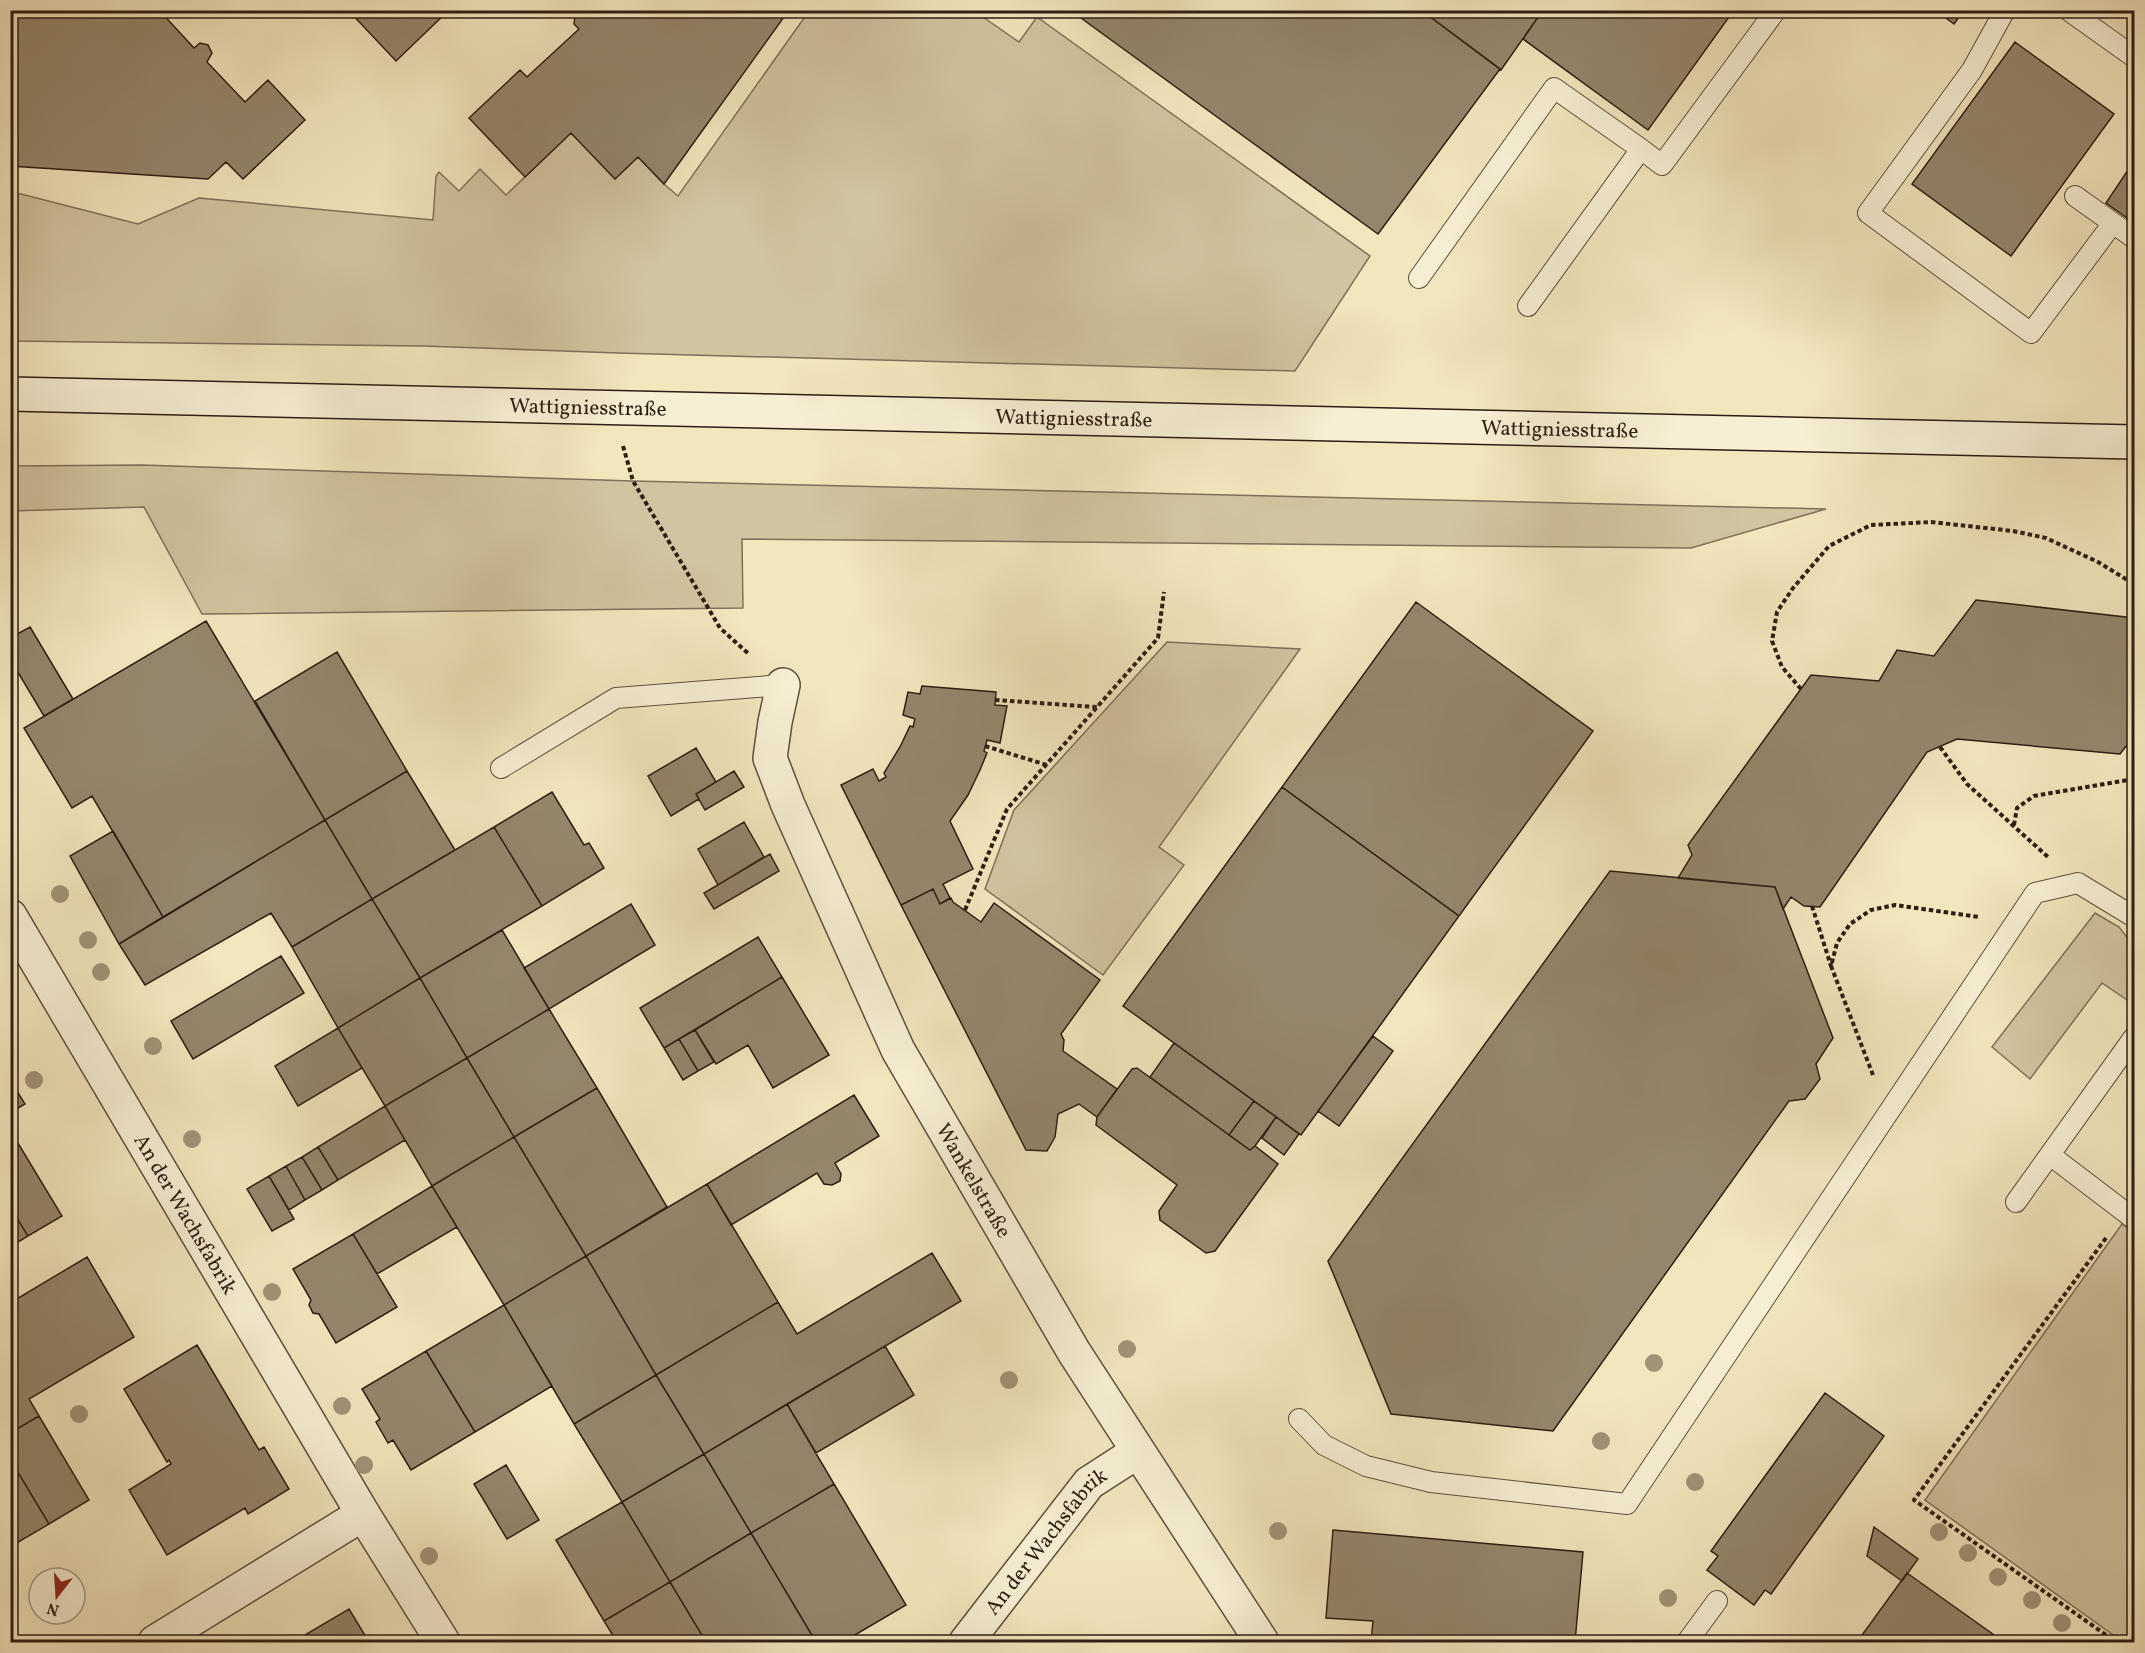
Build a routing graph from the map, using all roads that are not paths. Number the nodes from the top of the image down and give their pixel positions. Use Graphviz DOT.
graph roads {
  1 [pos="1776,10"];
  2 [pos="2005,10"];
  3 [pos="2068,10"];
  4 [pos="2134,57"];
  5 [pos="1641,149"];
  6 [pos="2074,196"];
  7 [pos="2113,223"];
  8 [pos="2134,238"];
  9 [pos="1419,278"];
  10 [pos="1528,306"];
  11 [pos="10,394"];
  12 [pos="2134,442"];
  13 [pos="783,686"];
  14 [pos="501,768"];
  15 [pos="10,916"];
  16 [pos="2134,917"];
  17 [pos="2134,1037"];
  18 [pos="2050,1155"];
  19 [pos="2016,1202"];
  20 [pos="2130,1216"];
  21 [pos="1299,1419"];
  22 [pos="1137,1452"];
  23 [pos="363,1514"];
  24 [pos="1717,1601"];
  25 [pos="155,1642"];
  26 [pos="443,1642"];
  27 [pos="966,1642"];
  28 [pos="1262,1642"];
  29 [pos="1688,1642"];
  1 -- 5 [label="lane"];
  2 -- 7 [label="lane"];
  3 -- 4 [label="lane"];
  5 -- 9 [label="lane"];
  5 -- 10 [label="lane"];
  6 -- 7 [label="lane"];
  7 -- 8 [label="lane"];
  11 -- 12 [label="street, Wattigniesstraße"];
  13 -- 14 [label="lane"];
  13 -- 22 [label="street, Wankelstraße"];
  15 -- 23 [label="street, An der Wachsfabrik"];
  16 -- 21 [label="lane"];
  17 -- 18 [label="lane"];
  18 -- 19 [label="lane"];
  18 -- 20 [label="lane"];
  22 -- 27 [label="street, An der Wachsfabrik"];
  22 -- 28 [label="street, Wankelstraße"];
  23 -- 25 [label="street"];
  23 -- 26 [label="street, An der Wachsfabrik"];
  24 -- 29 [label="lane"];
}
